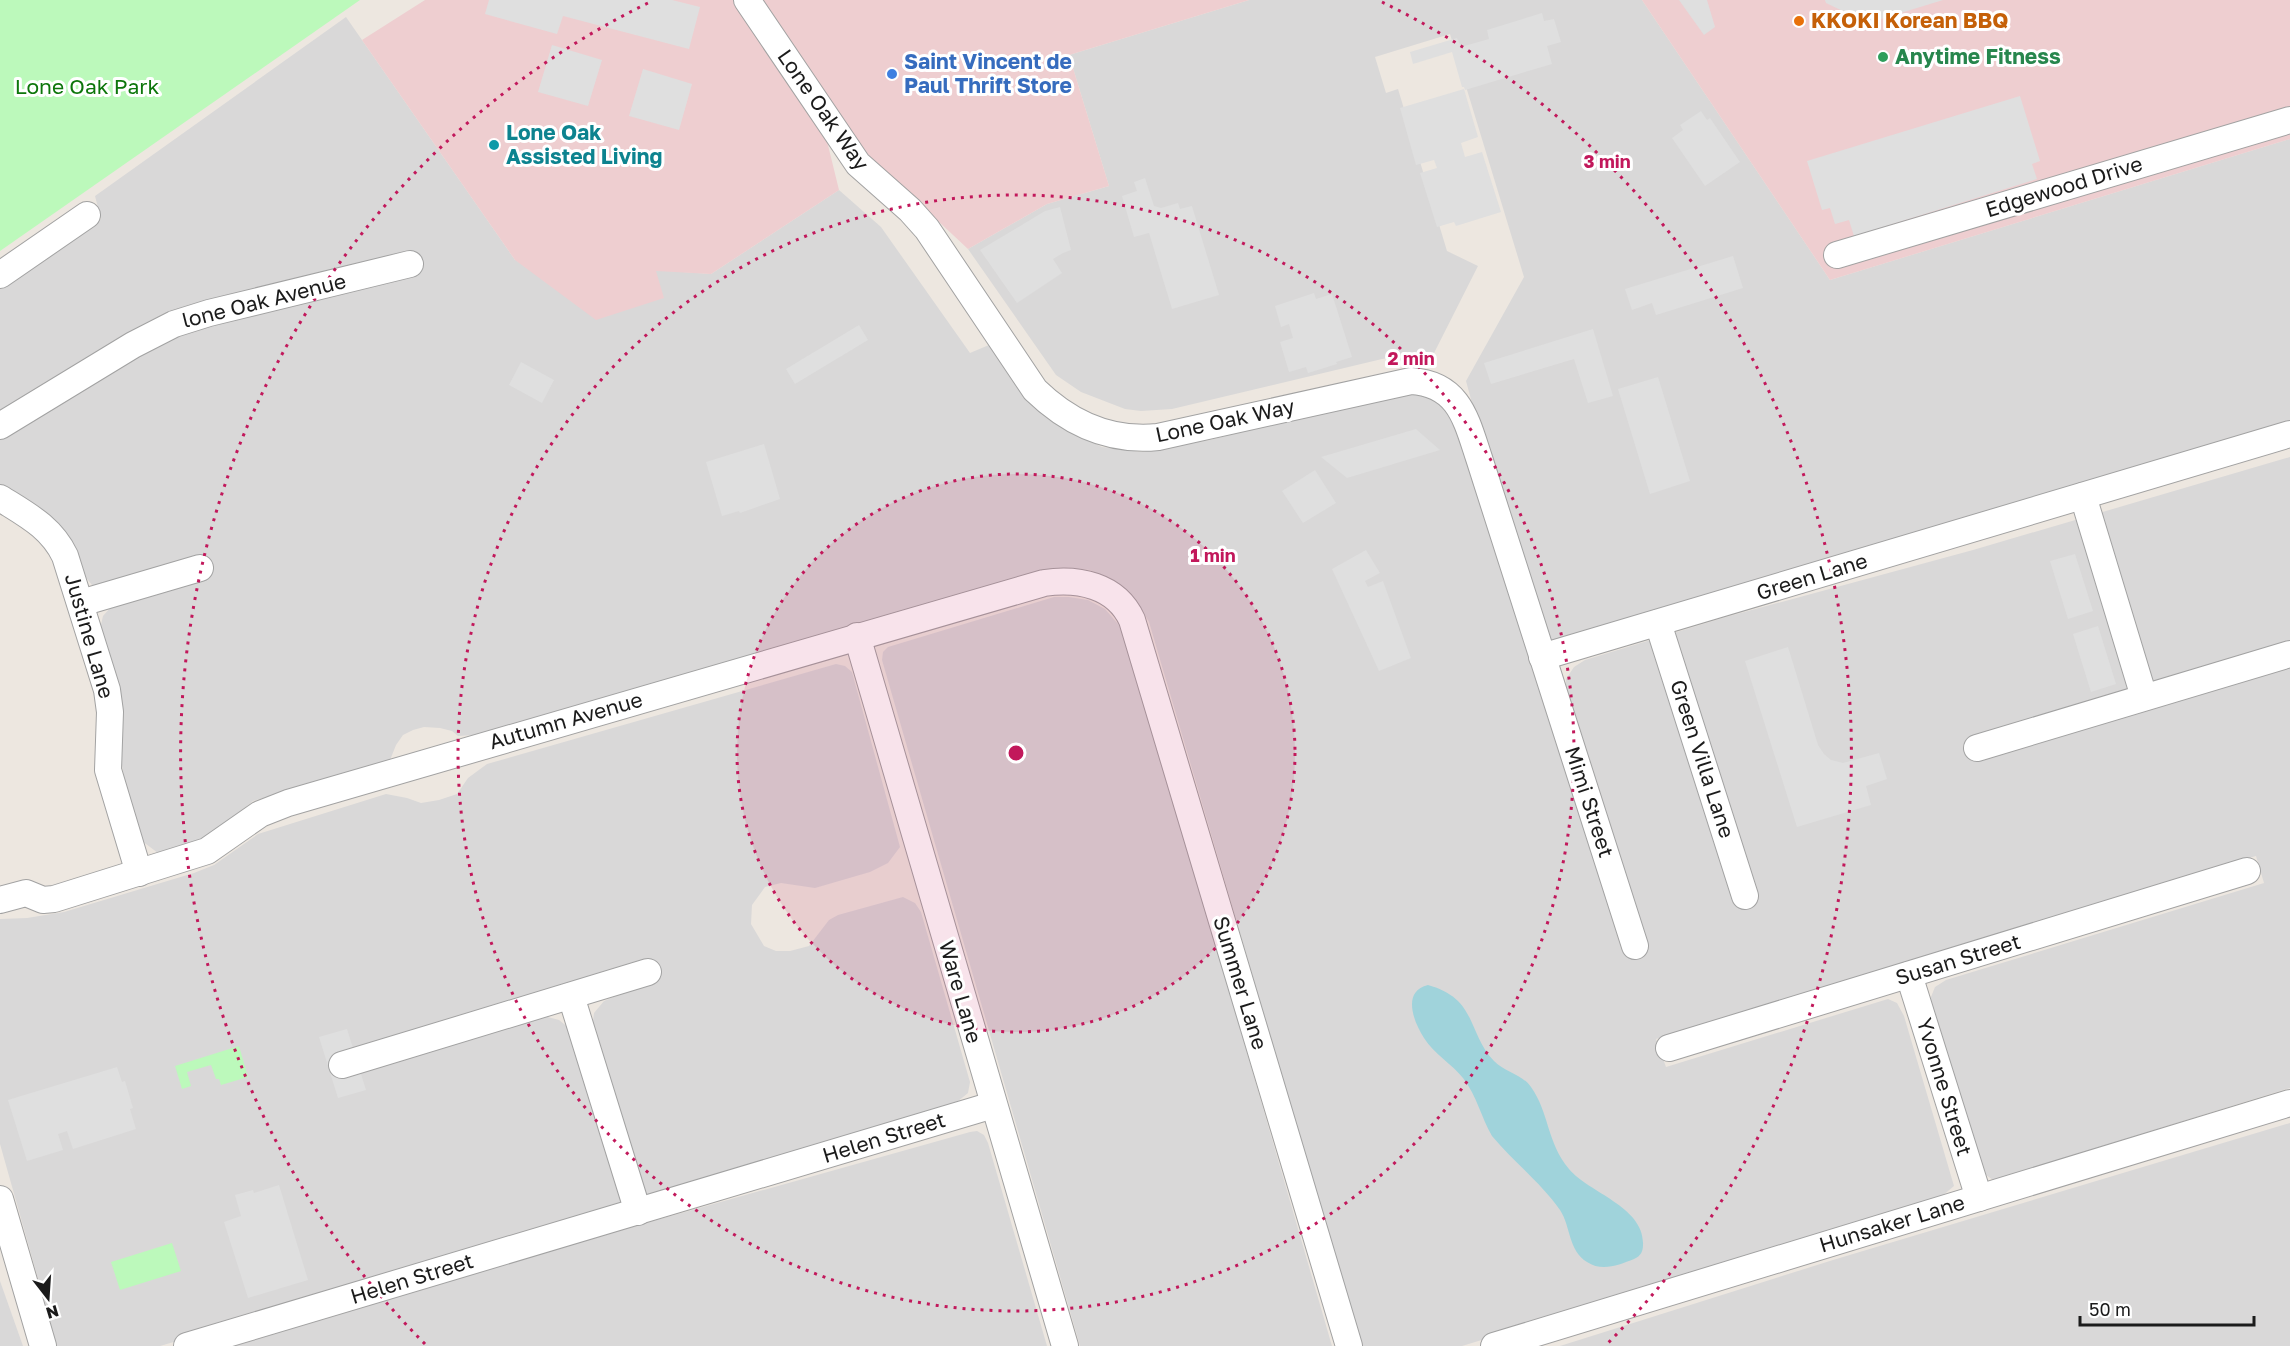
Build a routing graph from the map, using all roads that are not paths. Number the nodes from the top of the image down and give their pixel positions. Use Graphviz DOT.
graph roads {
  1 [pos="747,0"];
  2 [pos="2290,120"];
  3 [pos="87,215"];
  4 [pos="1837,255"];
  5 [pos="410,264"];
  6 [pos="0,275"];
  7 [pos="0,426"];
  8 [pos="2290,434"];
  9 [pos="2083,496"];
  10 [pos="0,498"];
  11 [pos="200,568"];
  12 [pos="81,603"];
  13 [pos="1132,620"];
  14 [pos="1658,623"];
  15 [pos="857,636"];
  16 [pos="2290,654"];
  17 [pos="1542,657"];
  18 [pos="2144,697"];
  19 [pos="1977,748"];
  20 [pos="2247,872"];
  21 [pos="139,873"];
  22 [pos="1745,896"];
  23 [pos="0,900"];
  24 [pos="1635,946"];
  25 [pos="648,972"];
  26 [pos="1909,975"];
  27 [pos="571,996"];
  28 [pos="1669,1048"];
  29 [pos="342,1065"];
  30 [pos="2290,1103"];
  31 [pos="993,1105"];
  32 [pos="1979,1198"];
  33 [pos="0,1199"];
  34 [pos="638,1212"];
  35 [pos="43,1346"];
  36 [pos="187,1346"];
  37 [pos="1065,1346"];
  38 [pos="1349,1346"];
  39 [pos="1494,1346"];
  1 -- 17 [label="street, Lone Oak Way"];
  2 -- 4 [label="street, Edgewood Drive"];
  3 -- 6 [label="street"];
  5 -- 7 [label="street, lone Oak Avenue"];
  8 -- 9 [label="street, Green Lane"];
  9 -- 14 [label="street, Green Lane"];
  9 -- 18 [label="street"];
  10 -- 12 [label="street, Justine Lane"];
  11 -- 12 [label="street"];
  12 -- 21 [label="street, Justine Lane"];
  13 -- 15 [label="street, Autumn Avenue"];
  13 -- 38 [label="street, Summer Lane"];
  14 -- 17 [label="street, Green Lane"];
  14 -- 22 [label="street, Green Villa Lane"];
  15 -- 21 [label="street, Autumn Avenue"];
  15 -- 31 [label="street, Ware Lane"];
  16 -- 18 [label="street"];
  17 -- 24 [label="street, Mimi Street"];
  18 -- 19 [label="street"];
  20 -- 26 [label="street, Susan Street"];
  21 -- 23 [label="street, Autumn Avenue"];
  25 -- 27 [label="street"];
  26 -- 28 [label="street, Susan Street"];
  26 -- 32 [label="street, Yvonne Street"];
  27 -- 29 [label="street"];
  27 -- 34 [label="street"];
  30 -- 32 [label="street, Hunsaker Lane"];
  31 -- 34 [label="street, Helen Street"];
  31 -- 37 [label="street, Ware Lane"];
  32 -- 39 [label="street, Hunsaker Lane"];
  33 -- 35 [label="street"];
  34 -- 36 [label="street, Helen Street"];
}
